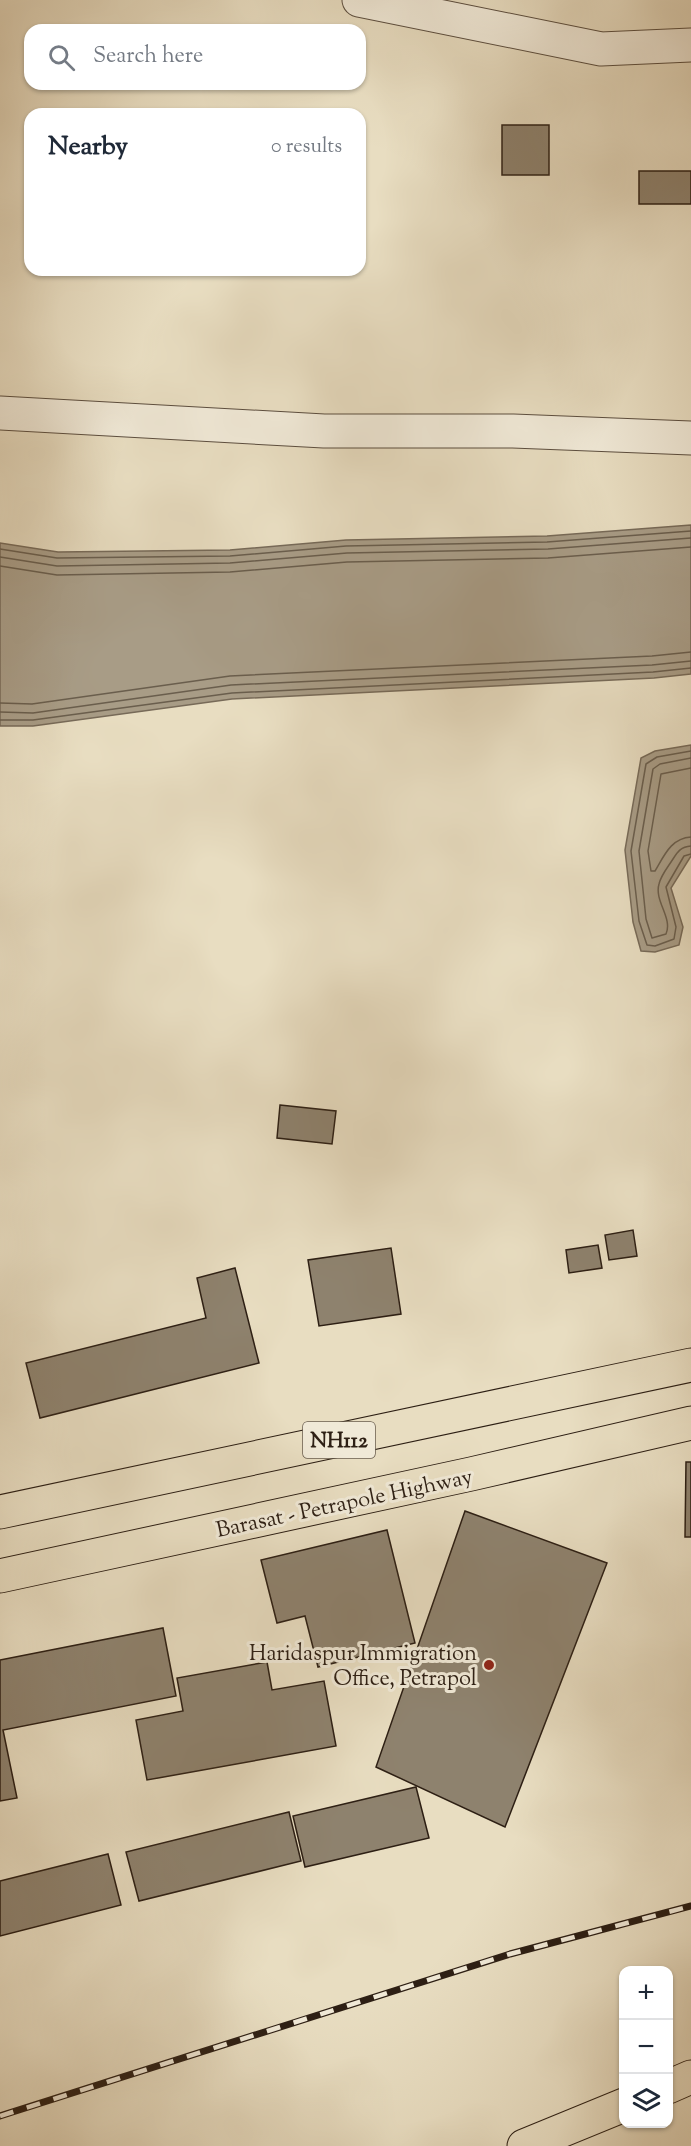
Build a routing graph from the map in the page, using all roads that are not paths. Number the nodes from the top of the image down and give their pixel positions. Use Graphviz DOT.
graph roads {
  1 [pos="359,0"];
  2 [pos="691,45"];
  3 [pos="0,413"];
  4 [pos="691,438"];
  5 [pos="684,1366"];
  6 [pos="689,1424"];
  7 [pos="0,1512"];
  8 [pos="0,1576"];
  9 [pos="691,2077"];
  10 [pos="673,2084"];
  11 [pos="619,2107"];
  12 [pos="524,2146"];
  1 -- 2 [label="street"];
  3 -- 4 [label="street"];
  5 -- 7 [label="highway, NH112"];
  6 -- 8 [label="highway, Barasat - Petrapole Highway"];
  9 -- 10 [label="highway"];
  11 -- 12 [label="highway"];
}
